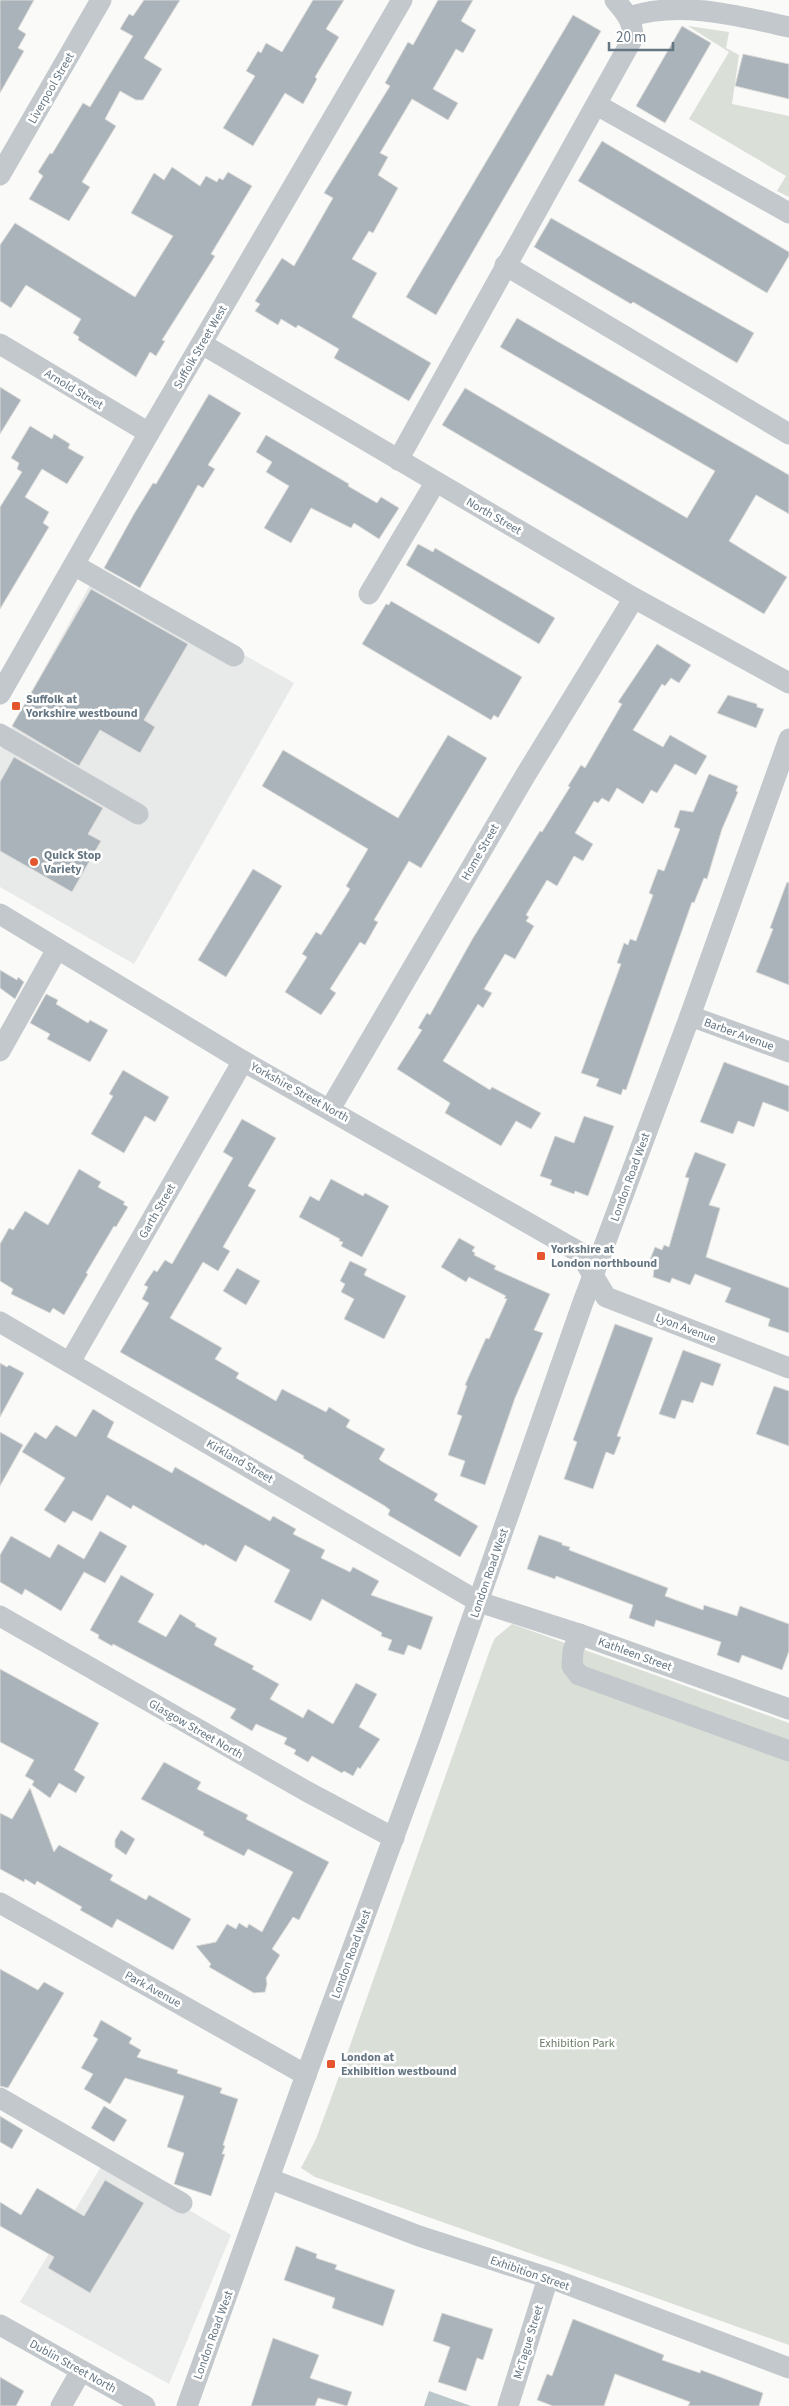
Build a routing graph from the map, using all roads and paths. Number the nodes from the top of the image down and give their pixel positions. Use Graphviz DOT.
graph roads {
  1 [pos="101,0"];
  2 [pos="402,0"];
  3 [pos="615,0"];
  4 [pos="629,17"];
  5 [pos="789,27"];
  6 [pos="596,105"];
  7 [pos="0,176"];
  8 [pos="789,212"];
  9 [pos="505,265"];
  10 [pos="0,344"];
  11 [pos="202,344"];
  12 [pos="149,433"];
  13 [pos="789,434"];
  14 [pos="398,460"];
  15 [pos="436,483"];
  16 [pos="74,565"];
  17 [pos="369,594"];
  18 [pos="634,598"];
  19 [pos="234,656"];
  20 [pos="789,683"];
  21 [pos="0,694"];
  22 [pos="0,734"];
  23 [pos="789,739"];
  24 [pos="781,792"];
  25 [pos="138,814"];
  26 [pos="0,914"];
  27 [pos="56,949"];
  28 [pos="690,1016"];
  29 [pos="0,1051"];
  30 [pos="789,1052"];
  31 [pos="243,1061"];
  32 [pos="330,1109"];
  33 [pos="593,1276"];
  34 [pos="0,1322"];
  35 [pos="70,1362"];
  36 [pos="789,1368"];
  37 [pos="479,1602"];
  38 [pos="0,1616"];
  39 [pos="579,1634"];
  40 [pos="789,1709"];
  41 [pos="789,1751"];
  42 [pos="394,1838"];
  43 [pos="0,1904"];
  44 [pos="306,2075"];
  45 [pos="0,2098"];
  46 [pos="270,2179"];
  47 [pos="182,2203"];
  48 [pos="548,2278"];
  49 [pos="0,2325"];
  50 [pos="789,2368"];
  51 [pos="81,2371"];
  52 [pos="61,2406"];
  53 [pos="145,2406"];
  54 [pos="187,2406"];
  55 [pos="508,2406"];
  1 -- 7 [label="street, Liverpool Street"];
  2 -- 11 [label="street, Suffolk Street West"];
  3 -- 4 [label="street"];
  4 -- 5 [label="street"];
  4 -- 6 [label="street"];
  6 -- 8 [label="street"];
  6 -- 9 [label="street"];
  9 -- 13 [label="street"];
  9 -- 14 [label="street"];
  10 -- 12 [label="street, Arnold Street"];
  11 -- 12 [label="street, Suffolk Street West"];
  11 -- 14 [label="street, North Street"];
  12 -- 16 [label="street, Suffolk Street West"];
  14 -- 15 [label="street, North Street"];
  15 -- 17 [label="street"];
  15 -- 18 [label="street, North Street"];
  16 -- 19 [label="street"];
  16 -- 21 [label="street, Suffolk Street West"];
  18 -- 20 [label="street, North Street"];
  18 -- 32 [label="street, Home Street"];
  22 -- 25 [label="street"];
  23 -- 24 [label="street, London Road West"];
  24 -- 28 [label="street, London Road West"];
  26 -- 27 [label="street, Yorkshire Street North"];
  27 -- 29 [label="street"];
  27 -- 31 [label="street, Yorkshire Street North"];
  28 -- 30 [label="street, Barber Avenue"];
  28 -- 33 [label="street, London Road West"];
  31 -- 32 [label="street, Yorkshire Street North"];
  31 -- 35 [label="street, Garth Street"];
  32 -- 33 [label="street, Yorkshire Street North"];
  33 -- 36 [label="street, Lyon Avenue"];
  33 -- 37 [label="street, London Road West"];
  34 -- 35 [label="street, Kirkland Street"];
  35 -- 37 [label="street, Kirkland Street"];
  37 -- 39 [label="street, Kathleen Street"];
  37 -- 42 [label="street, London Road West"];
  38 -- 42 [label="street, Glasgow Street North"];
  39 -- 40 [label="street, Kathleen Street"];
  39 -- 41 [label="street"];
  42 -- 44 [label="street, London Road West"];
  43 -- 44 [label="street, Park Avenue"];
  44 -- 46 [label="street, London Road West"];
  45 -- 47 [label="street"];
  46 -- 48 [label="street, Exhibition Street"];
  46 -- 54 [label="street, London Road West"];
  48 -- 50 [label="street, Exhibition Street"];
  48 -- 55 [label="street, McTague Street"];
  49 -- 51 [label="street, Dublin Street North"];
  51 -- 52 [label="street"];
  51 -- 53 [label="street, Dublin Street North"];
}
